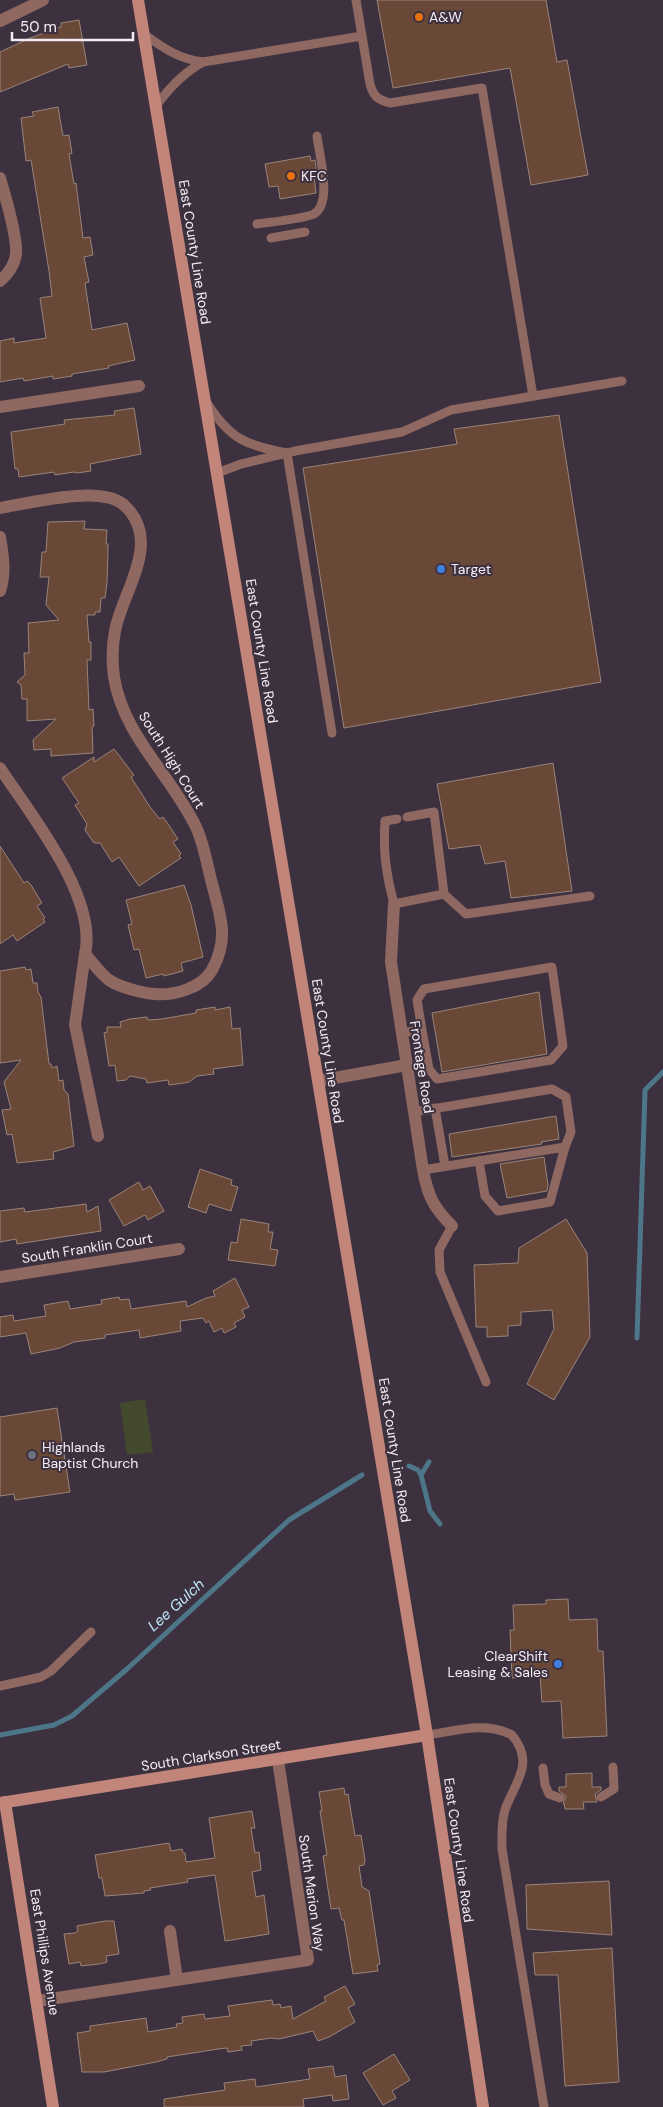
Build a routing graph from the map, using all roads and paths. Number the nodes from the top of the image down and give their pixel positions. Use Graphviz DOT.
graph roads {
  1 [pos="43,0"];
  2 [pos="138,0"];
  3 [pos="356,0"];
  4 [pos="0,21"];
  5 [pos="144,34"];
  6 [pos="362,36"];
  7 [pos="203,62"];
  8 [pos="156,106"];
  9 [pos="316,136"];
  10 [pos="0,178"];
  11 [pos="257,224"];
  12 [pos="305,232"];
  13 [pos="271,238"];
  14 [pos="4,277"];
  15 [pos="622,381"];
  16 [pos="139,386"];
  17 [pos="533,396"];
  18 [pos="204,398"];
  19 [pos="0,408"];
  20 [pos="287,454"];
  21 [pos="217,473"];
  22 [pos="0,508"];
  23 [pos="0,537"];
  24 [pos="0,591"];
  25 [pos="332,733"];
  26 [pos="0,768"];
  27 [pos="406,817"];
  28 [pos="397,819"];
  29 [pos="444,894"];
  30 [pos="590,896"];
  31 [pos="394,904"];
  32 [pos="85,954"];
  33 [pos="422,1030"];
  34 [pos="401,1033"];
  35 [pos="407,1065"];
  36 [pos="318,1081"];
  37 [pos="435,1108"];
  38 [pos="414,1112"];
  39 [pos="98,1136"];
  40 [pos="566,1147"];
  41 [pos="478,1161"];
  42 [pos="446,1166"];
  43 [pos="423,1170"];
  44 [pos="452,1226"];
  45 [pos="179,1249"];
  46 [pos="0,1277"];
  47 [pos="486,1382"];
  48 [pos="91,1632"];
  49 [pos="0,1686"];
  50 [pos="427,1735"];
  51 [pos="278,1760"];
  52 [pos="613,1766"];
  53 [pos="544,1768"];
  54 [pos="601,1797"];
  55 [pos="560,1798"];
  56 [pos="3,1803"];
  57 [pos="170,1931"];
  58 [pos="177,1980"];
  59 [pos="37,2001"];
  60 [pos="53,2107"];
  61 [pos="483,2107"];
  62 [pos="544,2107"];
  1 -- 4 [label="street"];
  2 -- 5 [label="main road, East County Line Road"];
  3 -- 6 [label="lane"];
  5 -- 7 [label="lane"];
  5 -- 8 [label="main road, East County Line Road"];
  6 -- 7 [label="lane"];
  6 -- 17 [label="lane"];
  7 -- 8 [label="lane"];
  8 -- 18 [label="main road, East County Line Road"];
  9 -- 11 [label="lane"];
  10 -- 14 [label="street"];
  12 -- 13 [label="lane"];
  15 -- 17 [label="lane"];
  16 -- 19 [label="street"];
  17 -- 20 [label="lane"];
  18 -- 20 [label="lane"];
  18 -- 21 [label="main road, East County Line Road"];
  20 -- 21 [label="lane"];
  20 -- 25 [label="lane"];
  21 -- 36 [label="main road, East County Line Road"];
  22 -- 32 [label="street, South High Court"];
  23 -- 24 [label="street"];
  26 -- 32 [label="street"];
  27 -- 29 [label="lane"];
  28 -- 31 [label="lane"];
  29 -- 30 [label="lane"];
  29 -- 31 [label="lane"];
  31 -- 34 [label="street, Frontage Road"];
  32 -- 39 [label="street"];
  33 -- 33 [label="lane"];
  33 -- 34 [label="lane"];
  34 -- 35 [label="street, Frontage Road"];
  35 -- 36 [label="street"];
  35 -- 38 [label="street, Frontage Road"];
  36 -- 50 [label="main road, East County Line Road"];
  37 -- 38 [label="lane"];
  37 -- 40 [label="lane"];
  37 -- 42 [label="lane"];
  38 -- 43 [label="street, Frontage Road"];
  40 -- 41 [label="lane"];
  40 -- 41 [label="lane"];
  41 -- 42 [label="lane"];
  42 -- 43 [label="lane"];
  43 -- 44 [label="street, Frontage Road"];
  44 -- 47 [label="lane"];
  45 -- 46 [label="street, South Franklin Court"];
  48 -- 49 [label="lane"];
  50 -- 51 [label="main road, South Clarkson Street"];
  50 -- 61 [label="main road, East County Line Road"];
  50 -- 62 [label="lane"];
  51 -- 56 [label="main road, South Clarkson Street"];
  51 -- 58 [label="street, South Marion Way"];
  52 -- 54 [label="lane"];
  53 -- 55 [label="lane"];
  56 -- 59 [label="main road, East Phillips Avenue"];
  57 -- 58 [label="street"];
  58 -- 59 [label="street, South Marion Way"];
  59 -- 60 [label="main road, East Phillips Avenue"];
}
